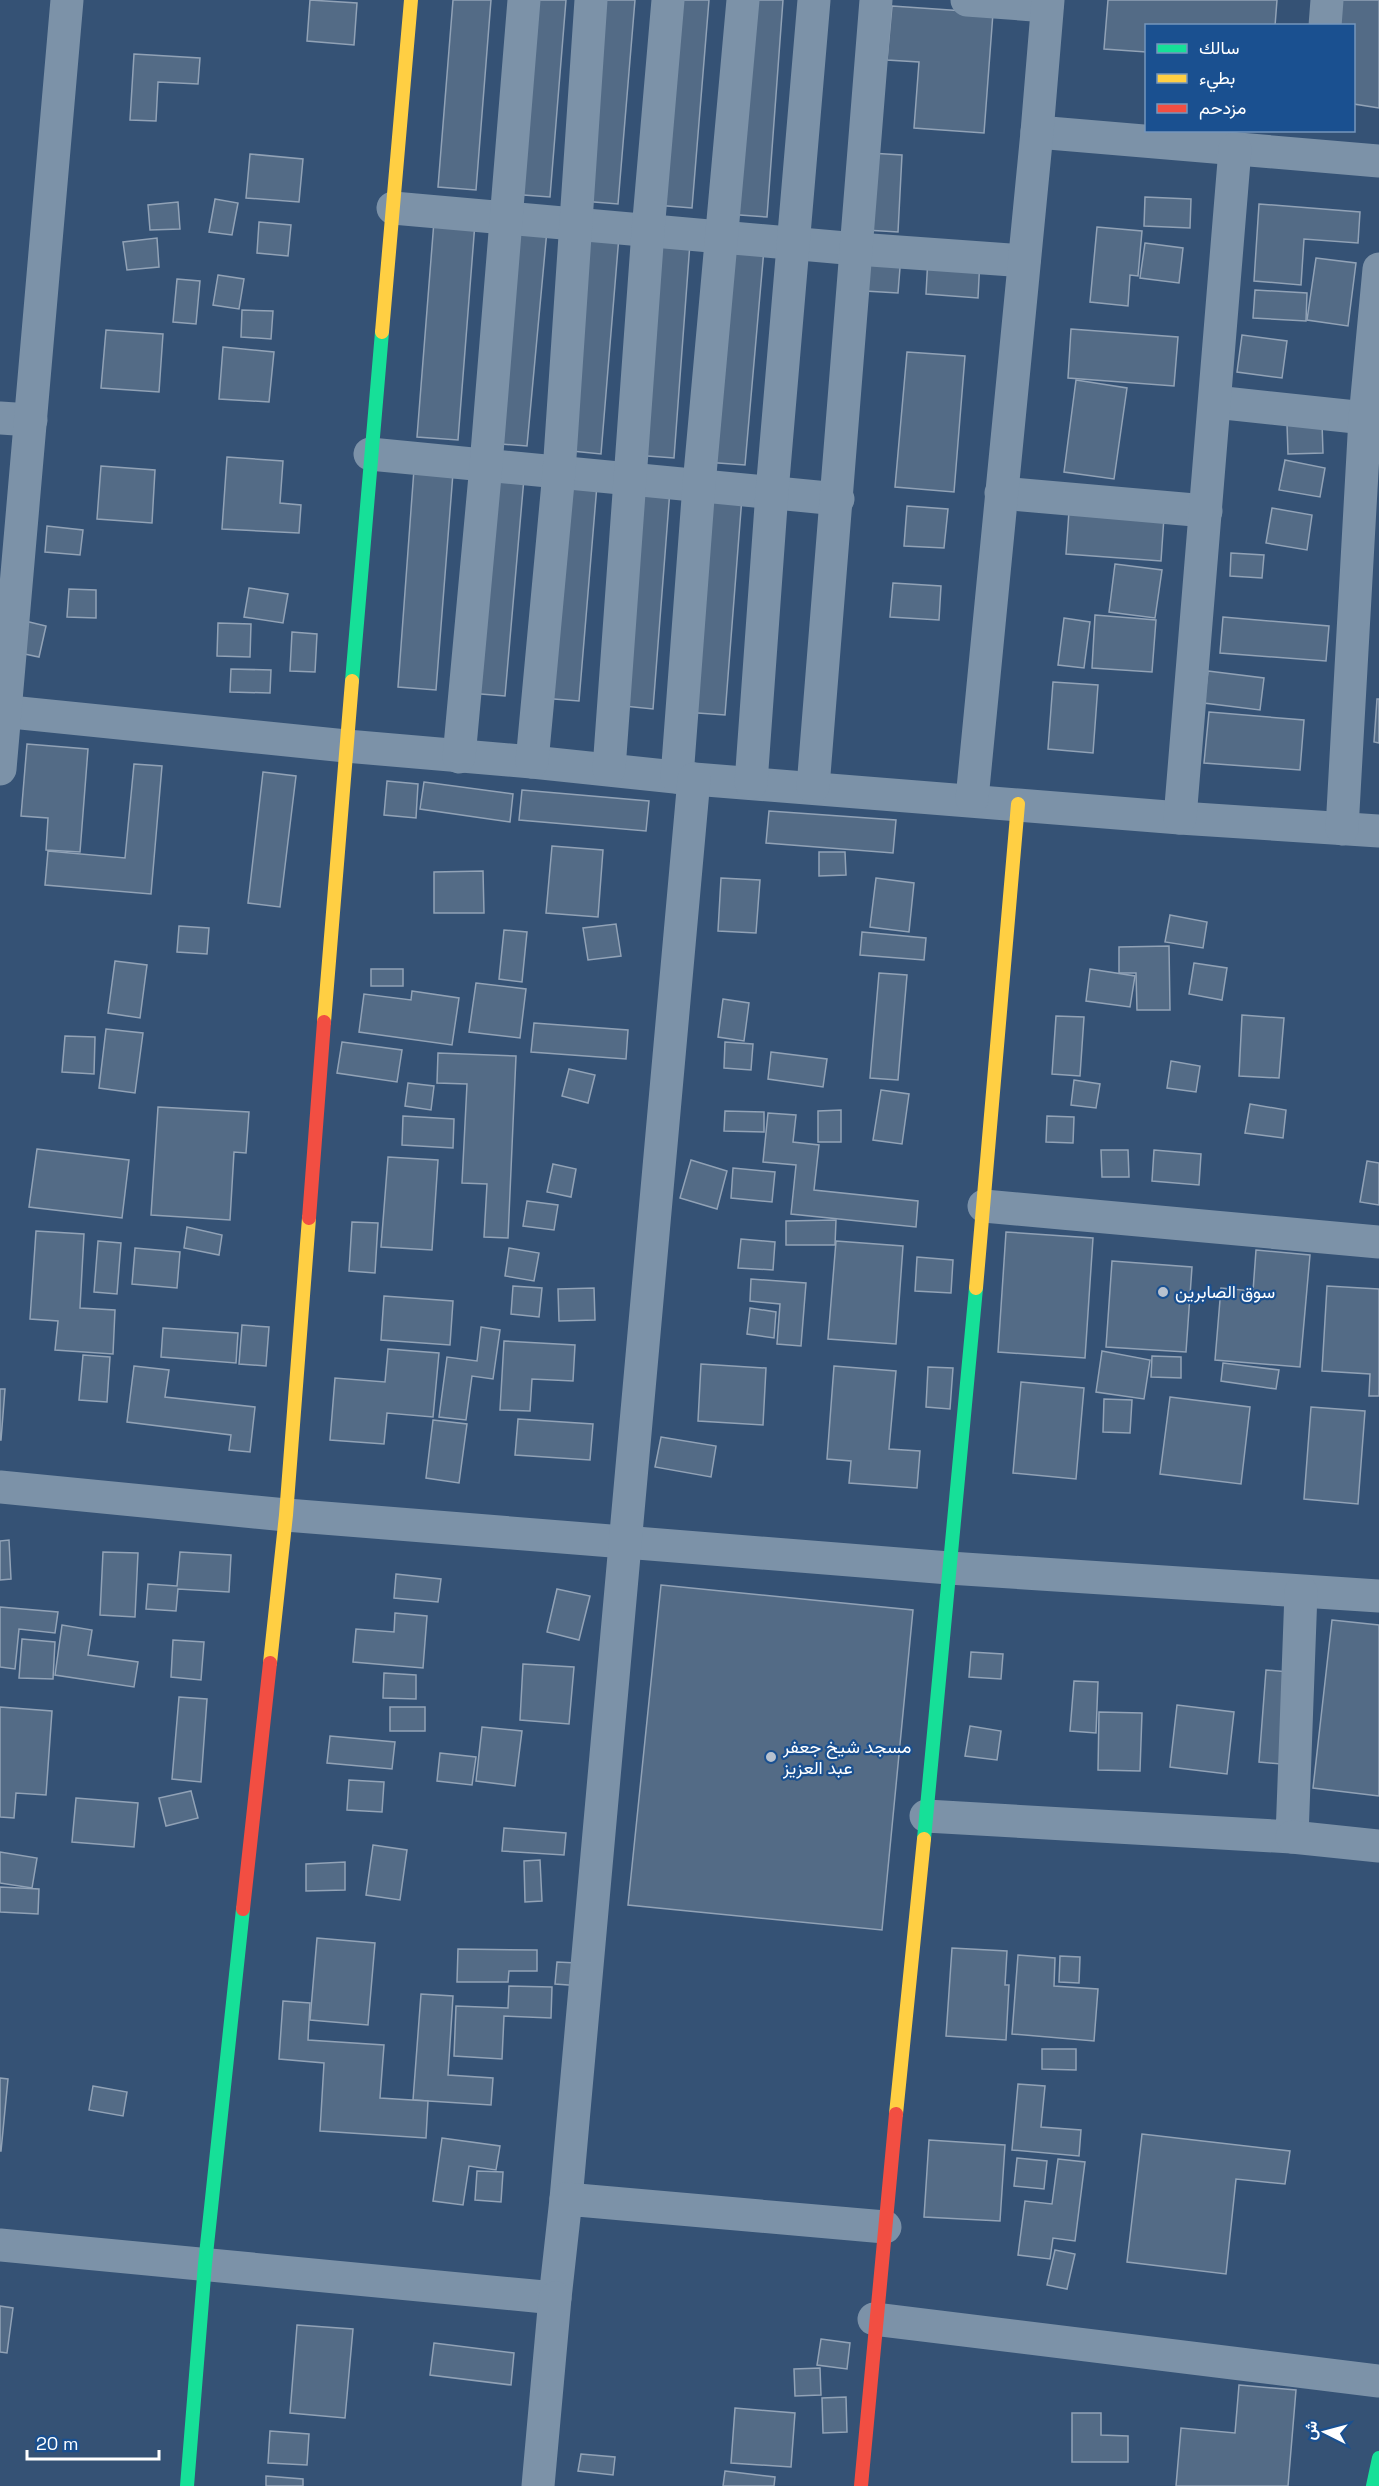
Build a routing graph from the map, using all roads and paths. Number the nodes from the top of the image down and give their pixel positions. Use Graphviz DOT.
graph roads {
  1 [pos="67,0"];
  2 [pos="411,0"];
  3 [pos="524,0"];
  4 [pos="591,0"];
  5 [pos="668,0"];
  6 [pos="742,0"];
  7 [pos="813,0"];
  8 [pos="876,0"];
  9 [pos="967,0"];
  10 [pos="1327,0"];
  11 [pos="1048,3"];
  12 [pos="1325,24"];
  13 [pos="1037,132"];
  14 [pos="1317,143"];
  15 [pos="1235,149"];
  16 [pos="1379,161"];
  17 [pos="393,208"];
  18 [pos="506,218"];
  19 [pos="576,225"];
  20 [pos="648,231"];
  21 [pos="721,237"];
  22 [pos="793,244"];
  23 [pos="856,249"];
  24 [pos="1024,261"];
  25 [pos="1379,269"];
  26 [pos="1215,402"];
  27 [pos="1365,418"];
  28 [pos="15,419"];
  29 [pos="370,454"];
  30 [pos="486,465"];
  31 [pos="559,472"];
  32 [pos="630,479"];
  33 [pos="699,485"];
  34 [pos="772,492"];
  35 [pos="1002,493"];
  36 [pos="838,499"];
  37 [pos="1370,502"];
  38 [pos="1206,511"];
  39 [pos="3,711"];
  40 [pos="346,746"];
  41 [pos="459,757"];
  42 [pos="532,762"];
  43 [pos="0,769"];
  44 [pos="609,769"];
  45 [pos="686,778"];
  46 [pos="751,783"];
  47 [pos="813,787"];
  48 [pos="972,800"];
  49 [pos="1018,804"];
  50 [pos="1180,818"];
  51 [pos="1342,829"];
  52 [pos="1379,831"];
  53 [pos="984,1206"];
  54 [pos="1379,1242"];
  55 [pos="0,1486"];
  56 [pos="286,1515"];
  57 [pos="626,1541"];
  58 [pos="949,1568"];
  59 [pos="1301,1592"];
  60 [pos="1379,1596"];
  61 [pos="926,1816"];
  62 [pos="1292,1837"];
  63 [pos="1379,1846"];
  64 [pos="566,2199"];
  65 [pos="885,2227"];
  66 [pos="0,2245"];
  67 [pos="205,2264"];
  68 [pos="555,2298"];
  69 [pos="874,2319"];
  70 [pos="1379,2382"];
  71 [pos="1379,2458"];
  72 [pos="187,2486"];
  73 [pos="538,2486"];
  74 [pos="861,2486"];
  75 [pos="1373,2486"];
  1 -- 28 [label="street"];
  2 -- 17 [label="street"];
  3 -- 18 [label="street"];
  4 -- 19 [label="street"];
  5 -- 20 [label="street"];
  6 -- 21 [label="street"];
  7 -- 22 [label="street"];
  8 -- 23 [label="street"];
  9 -- 11 [label="street"];
  10 -- 12 [label="street"];
  11 -- 13 [label="street"];
  13 -- 15 [label="street"];
  13 -- 24 [label="street"];
  14 -- 15 [label="street"];
  14 -- 16 [label="street"];
  15 -- 26 [label="street"];
  17 -- 18 [label="street"];
  17 -- 29 [label="street"];
  18 -- 19 [label="street"];
  18 -- 30 [label="street"];
  19 -- 20 [label="street"];
  19 -- 31 [label="street"];
  20 -- 21 [label="street"];
  20 -- 32 [label="street"];
  21 -- 22 [label="street"];
  21 -- 33 [label="street"];
  22 -- 23 [label="street"];
  22 -- 34 [label="street"];
  23 -- 24 [label="street"];
  23 -- 36 [label="street"];
  24 -- 35 [label="street"];
  25 -- 27 [label="street"];
  26 -- 27 [label="street"];
  26 -- 38 [label="street"];
  27 -- 37 [label="street"];
  28 -- 39 [label="street"];
  29 -- 30 [label="street"];
  29 -- 40 [label="street"];
  30 -- 31 [label="street"];
  30 -- 41 [label="street"];
  31 -- 32 [label="street"];
  31 -- 42 [label="street"];
  32 -- 33 [label="street"];
  32 -- 44 [label="street"];
  33 -- 34 [label="street"];
  33 -- 45 [label="street"];
  34 -- 36 [label="street"];
  34 -- 46 [label="street"];
  35 -- 38 [label="street"];
  35 -- 48 [label="street"];
  36 -- 47 [label="street"];
  37 -- 51 [label="street"];
  38 -- 50 [label="street"];
  39 -- 40 [label="street"];
  39 -- 43 [label="street"];
  40 -- 41 [label="street"];
  40 -- 56 [label="street"];
  41 -- 42 [label="street"];
  42 -- 44 [label="street"];
  44 -- 45 [label="street"];
  45 -- 46 [label="street"];
  45 -- 57 [label="street"];
  46 -- 47 [label="street"];
  47 -- 48 [label="street"];
  48 -- 49 [label="street"];
  49 -- 50 [label="street"];
  49 -- 53 [label="street"];
  50 -- 51 [label="street"];
  51 -- 52 [label="street"];
  53 -- 54 [label="street"];
  53 -- 58 [label="street"];
  55 -- 56 [label="street"];
  56 -- 57 [label="street"];
  56 -- 67 [label="street"];
  57 -- 58 [label="street"];
  57 -- 64 [label="street"];
  58 -- 59 [label="street"];
  58 -- 61 [label="street"];
  59 -- 60 [label="street"];
  59 -- 62 [label="street"];
  61 -- 62 [label="street"];
  61 -- 65 [label="street"];
  62 -- 63 [label="street"];
  64 -- 65 [label="street"];
  64 -- 68 [label="street"];
  65 -- 69 [label="street"];
  66 -- 67 [label="street"];
  67 -- 68 [label="street"];
  67 -- 72 [label="street"];
  68 -- 73 [label="street"];
  69 -- 70 [label="street"];
  69 -- 74 [label="street"];
  71 -- 75 [label="street"];
}
